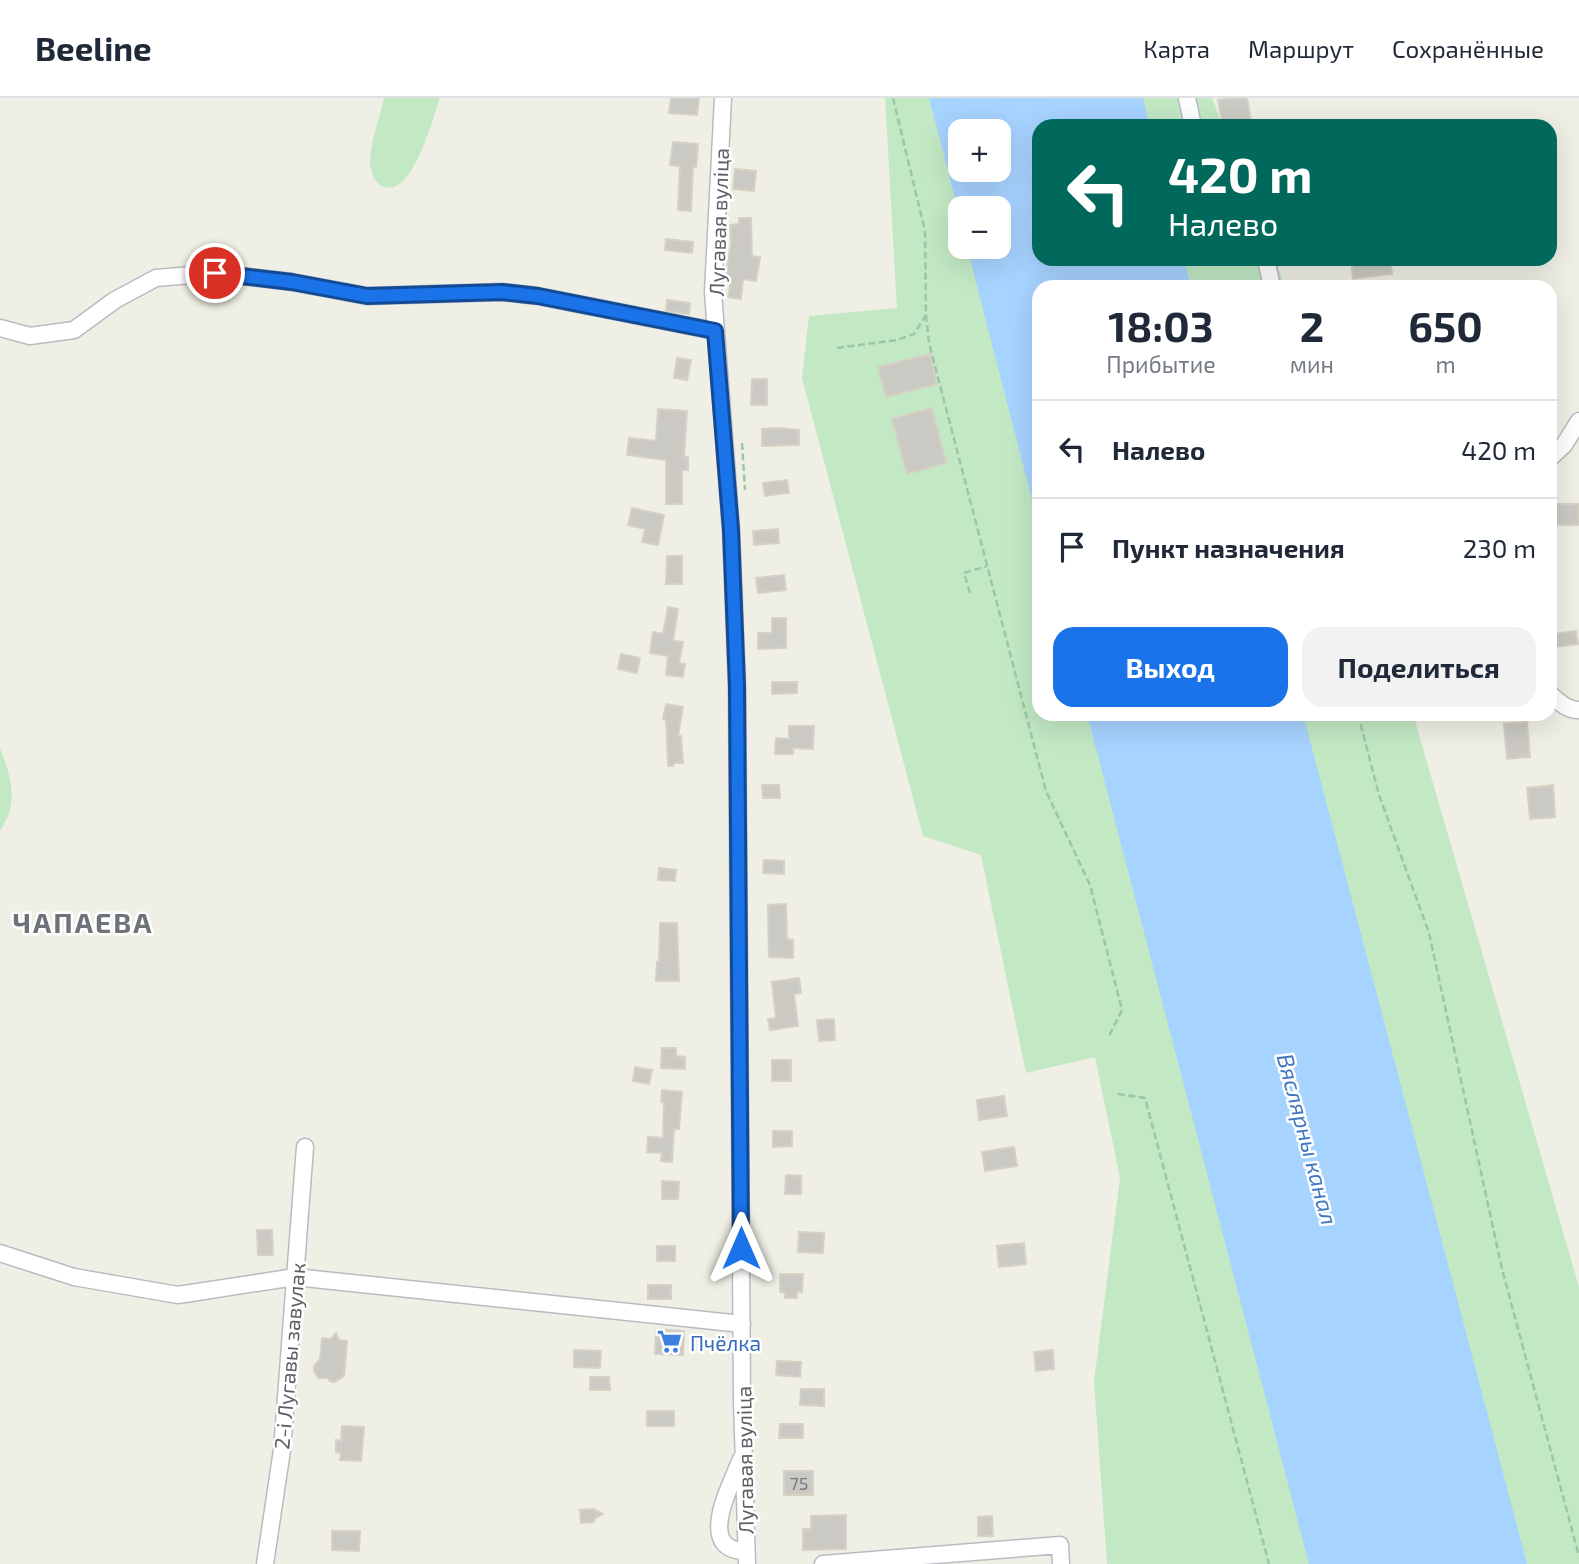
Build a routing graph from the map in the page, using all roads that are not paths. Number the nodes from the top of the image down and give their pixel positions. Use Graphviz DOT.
graph roads {
  1 [pos="723,98"];
  2 [pos="1186,98"];
  3 [pos="1191,119"];
  4 [pos="0,328"];
  5 [pos="715,331"];
  6 [pos="1579,421"];
  7 [pos="1557,452"];
  8 [pos="1557,699"];
  9 [pos="1579,710"];
  10 [pos="305,1147"];
  11 [pos="0,1253"];
  12 [pos="295,1277"];
  13 [pos="742,1324"];
  14 [pos="743,1454"];
  15 [pos="746,1557"];
  16 [pos="265,1564"];
  17 [pos="823,1564"];
  18 [pos="1061,1564"];
  1 -- 5 [label="street, Лугавая вуліца"];
  2 -- 3 [label="street"];
  4 -- 5 [label="street"];
  5 -- 13 [label="street, Лугавая вуліца"];
  6 -- 7 [label="street"];
  8 -- 9 [label="street"];
  10 -- 12 [label="street, 2-і Лугавы завулак"];
  11 -- 12 [label="street"];
  12 -- 13 [label="street"];
  12 -- 16 [label="street, 2-і Лугавы завулак"];
  13 -- 14 [label="street, Лугавая вуліца"];
  14 -- 15 [label="street, Лугавая вуліца"];
  14 -- 15 [label="street"];
  17 -- 18 [label="street"];
}
